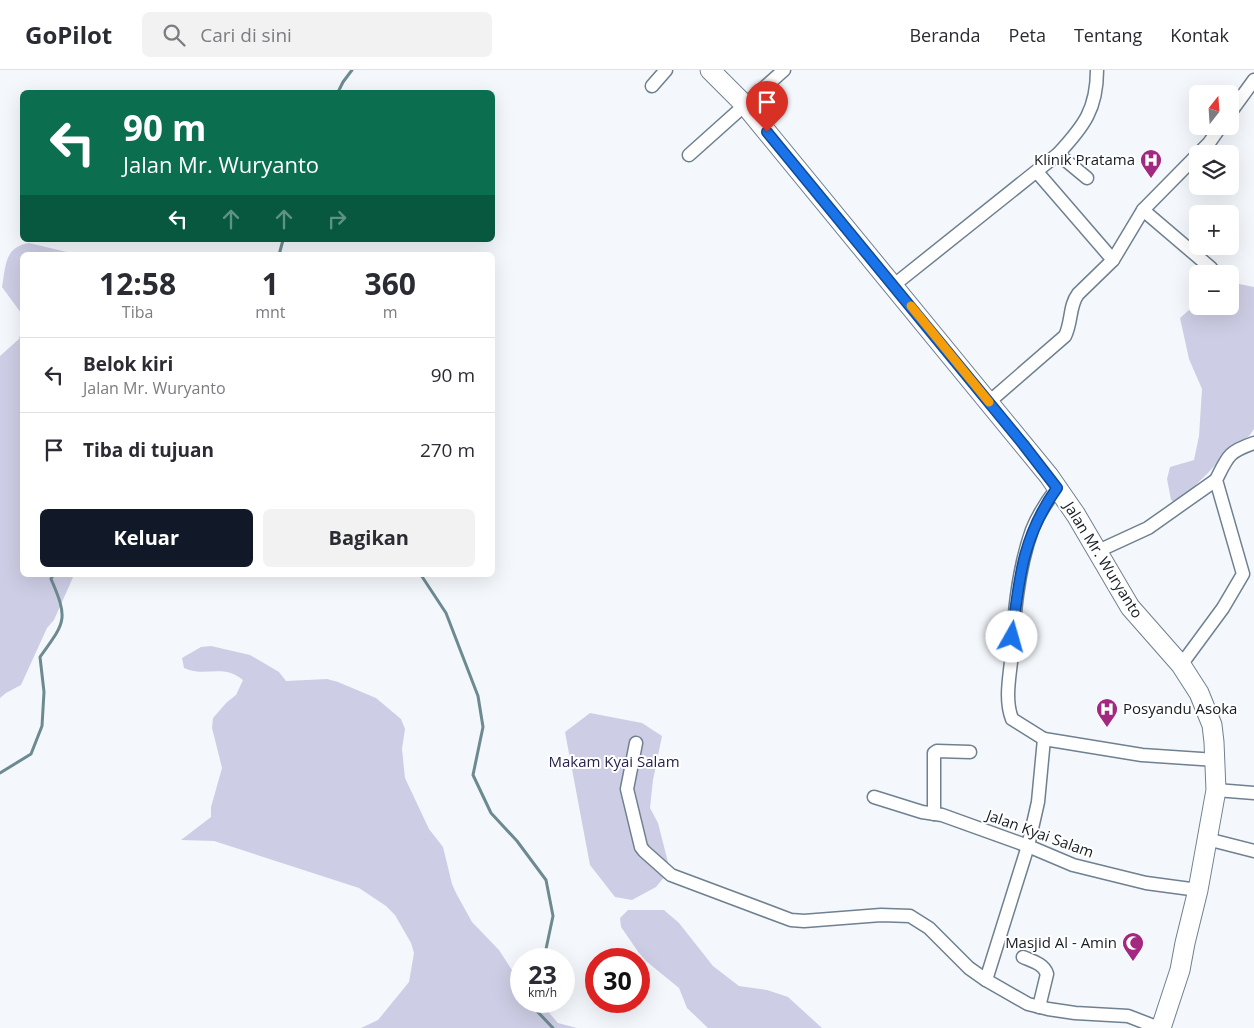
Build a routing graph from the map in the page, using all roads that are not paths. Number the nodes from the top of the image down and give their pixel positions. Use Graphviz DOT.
graph roads {
  1 [pos="666,70"];
  2 [pos="784,70"];
  3 [pos="1097,70"];
  4 [pos="712,71"];
  5 [pos="1254,80"];
  6 [pos="652,86"];
  7 [pos="1239,101"];
  8 [pos="744,104"];
  9 [pos="1215,135"];
  10 [pos="1058,154"];
  11 [pos="689,155"];
  12 [pos="1037,172"];
  13 [pos="1087,178"];
  14 [pos="1143,210"];
  15 [pos="1113,260"];
  16 [pos="1207,265"];
  17 [pos="894,285"];
  18 [pos="989,402"];
  19 [pos="1254,443"];
  20 [pos="1216,480"];
  21 [pos="1057,488"];
  22 [pos="1098,551"];
  23 [pos="1249,573"];
  24 [pos="1181,665"];
  25 [pos="1044,739"];
  26 [pos="636,742"];
  27 [pos="970,752"];
  28 [pos="1216,760"];
  29 [pos="1216,790"];
  30 [pos="1254,793"];
  31 [pos="874,796"];
  32 [pos="934,814"];
  33 [pos="1207,839"];
  34 [pos="1028,846"];
  35 [pos="1254,851"];
  36 [pos="1198,890"];
  37 [pos="1023,957"];
  38 [pos="986,980"];
  39 [pos="1039,1007"];
  40 [pos="1160,1028"];
  1 -- 6 [label="street"];
  2 -- 8 [label="street"];
  3 -- 10 [label="street"];
  4 -- 8 [label="main road, Jalan Mr. Wuryanto"];
  5 -- 7 [label="street"];
  8 -- 11 [label="street"];
  8 -- 17 [label="main road, Jalan Mr. Wuryanto"];
  9 -- 14 [label="street"];
  10 -- 12 [label="street"];
  10 -- 13 [label="street"];
  12 -- 15 [label="street"];
  12 -- 17 [label="street"];
  14 -- 15 [label="street"];
  14 -- 16 [label="street"];
  15 -- 18 [label="street"];
  17 -- 18 [label="main road, Jalan Mr. Wuryanto"];
  18 -- 21 [label="main road, Jalan Mr. Wuryanto"];
  19 -- 20 [label="street"];
  20 -- 22 [label="street"];
  20 -- 23 [label="street"];
  21 -- 22 [label="main road, Jalan Mr. Wuryanto"];
  21 -- 25 [label="street"];
  22 -- 24 [label="main road, Jalan Mr. Wuryanto"];
  23 -- 24 [label="street"];
  24 -- 28 [label="main road, Jalan Mr. Wuryanto"];
  25 -- 28 [label="street"];
  25 -- 34 [label="street"];
  26 -- 38 [label="street"];
  27 -- 32 [label="street"];
  28 -- 29 [label="main road, Jalan Mr. Wuryanto"];
  29 -- 30 [label="street"];
  29 -- 33 [label="main road, Jalan Mr. Wuryanto"];
  31 -- 32 [label="street, Jalan Kyai Salam"];
  32 -- 34 [label="street, Jalan Kyai Salam"];
  33 -- 35 [label="street"];
  33 -- 36 [label="main road, Jalan Mr. Wuryanto"];
  34 -- 36 [label="street, Jalan Kyai Salam"];
  34 -- 38 [label="street"];
  36 -- 40 [label="main road, Jalan Mr. Wuryanto"];
  37 -- 39 [label="street"];
  38 -- 39 [label="street"];
  39 -- 40 [label="street"];
}
